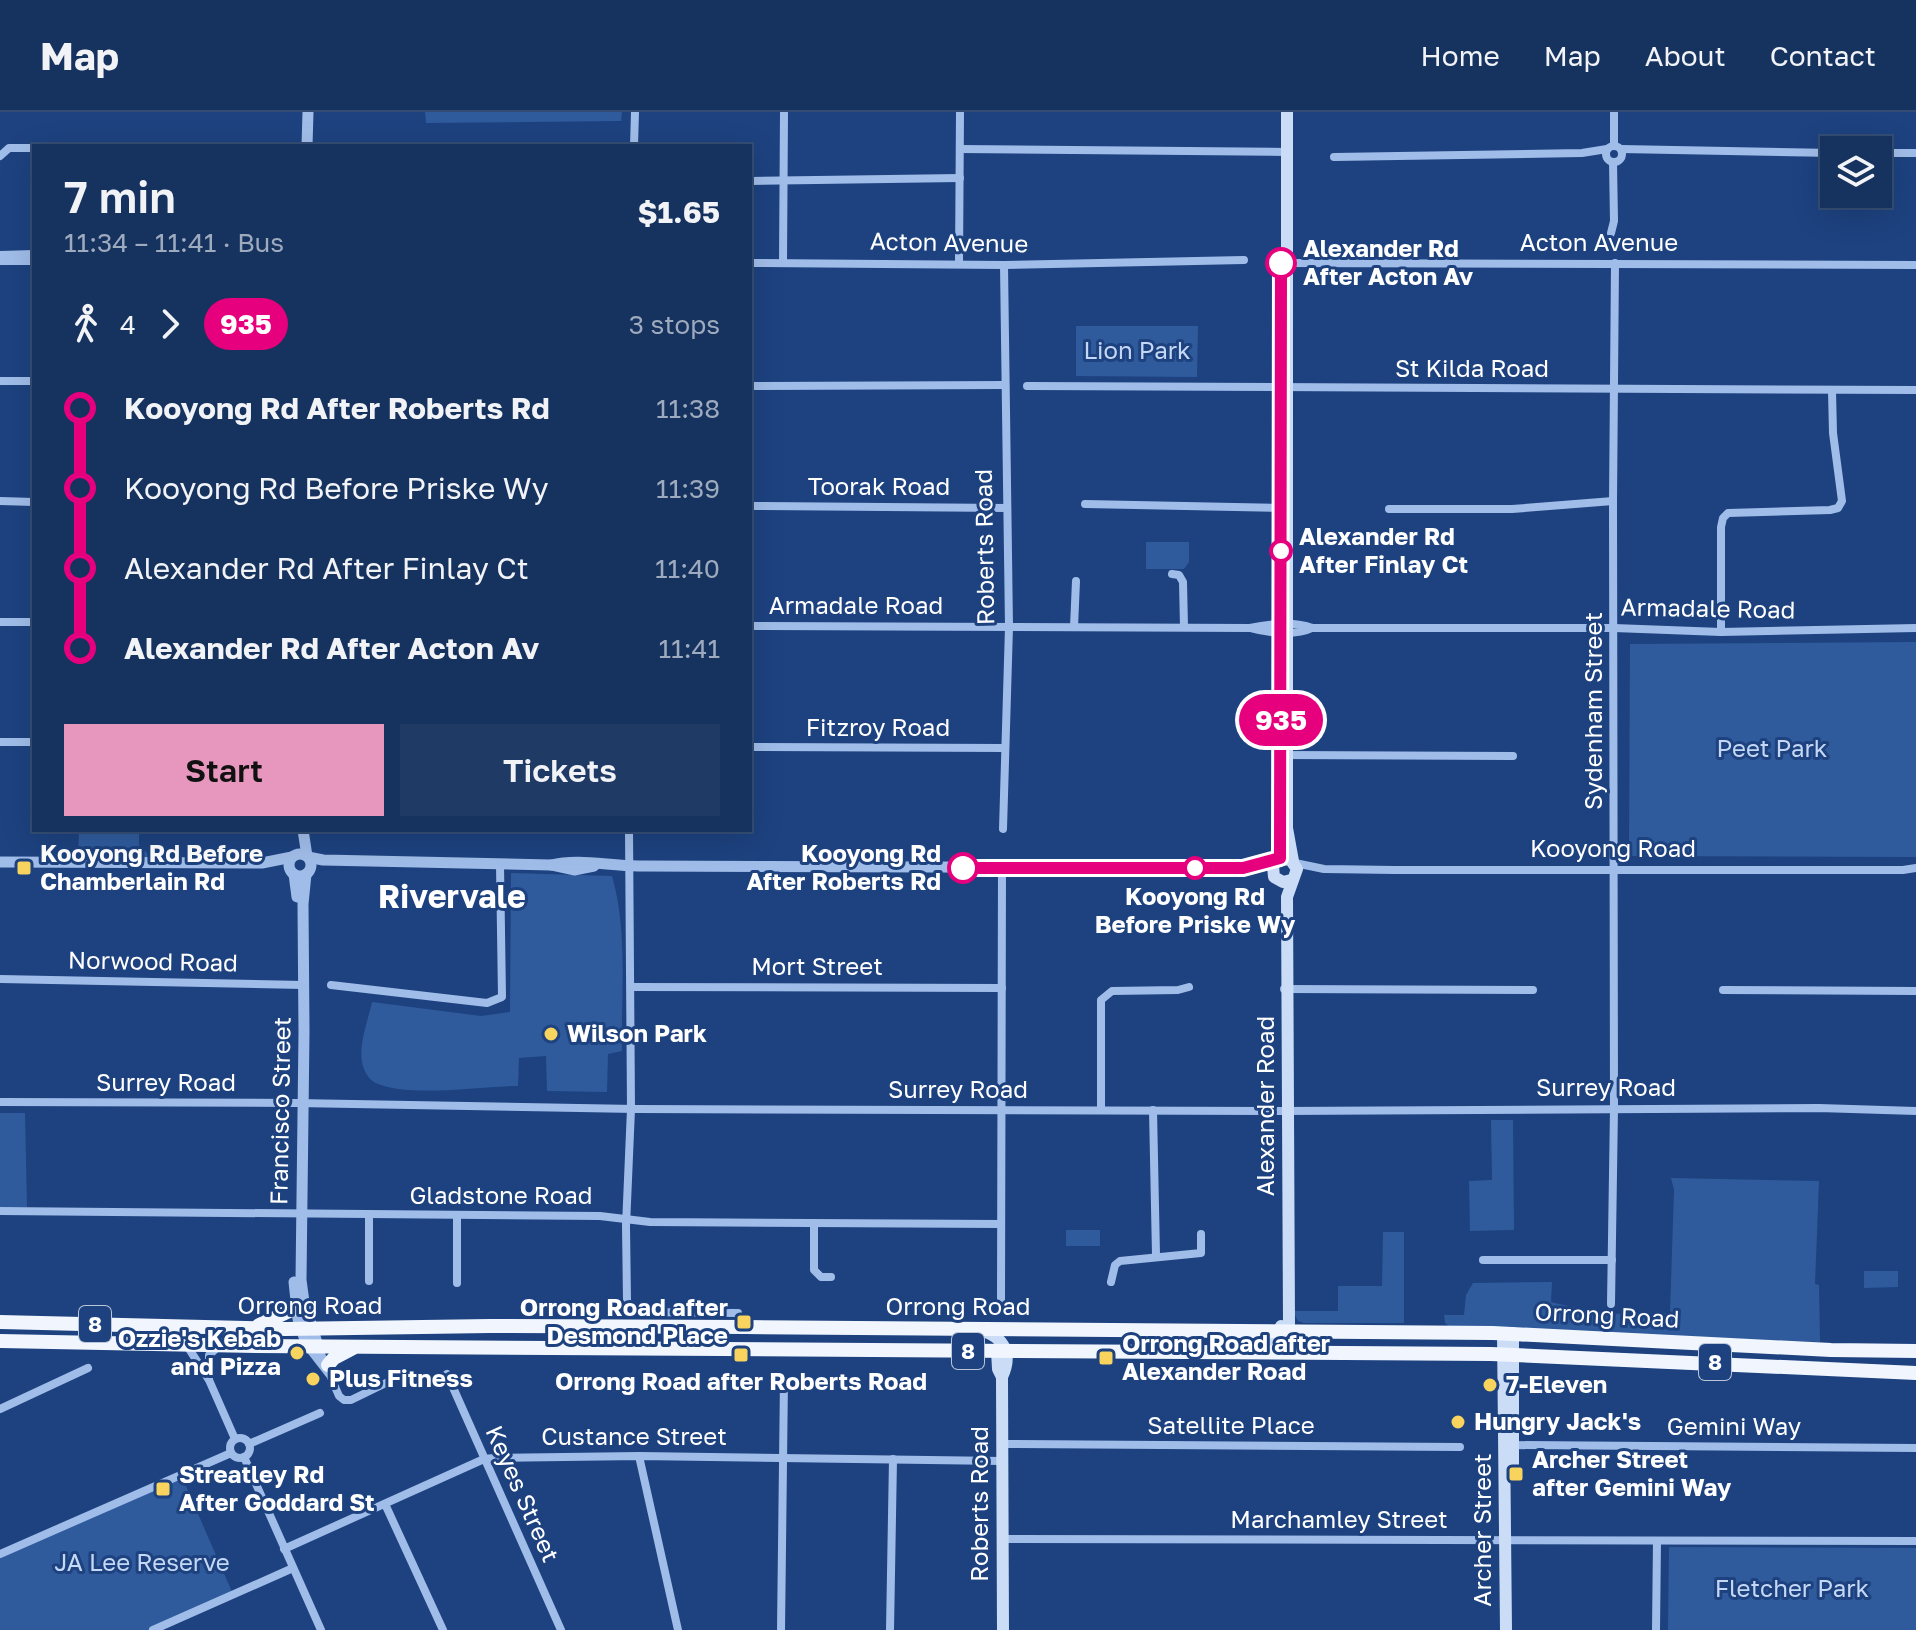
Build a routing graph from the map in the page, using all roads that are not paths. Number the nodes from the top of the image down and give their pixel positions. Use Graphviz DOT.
graph roads {
  1 [pos="301,112"];
  2 [pos="308,112"];
  3 [pos="635,112"];
  4 [pos="784,112"];
  5 [pos="960,112"];
  6 [pos="1284,112"];
  7 [pos="1614,112"];
  8 [pos="304,144"];
  9 [pos="304,144"];
  10 [pos="634,144"];
  11 [pos="32,148"];
  12 [pos="960,149"];
  13 [pos="1284,152"];
  14 [pos="1614,153"];
  15 [pos="1820,153"];
  16 [pos="1892,153"];
  17 [pos="1916,153"];
  18 [pos="0,156"];
  19 [pos="1334,157"];
  20 [pos="960,178"];
  21 [pos="752,181"];
  22 [pos="785,181"];
  23 [pos="1611,233"];
  24 [pos="32,254"];
  25 [pos="0,258"];
  26 [pos="1244,260"];
  27 [pos="32,261"];
  28 [pos="752,263"];
  29 [pos="783,263"];
  30 [pos="959,263"];
  31 [pos="1284,263"];
  32 [pos="1615,263"];
  33 [pos="1004,265"];
  34 [pos="1916,265"];
  35 [pos="0,381"];
  36 [pos="32,381"];
  37 [pos="1005,385"];
  38 [pos="752,386"];
  39 [pos="1027,386"];
  40 [pos="1284,389"];
  41 [pos="1615,390"];
  42 [pos="1916,390"];
  43 [pos="1832,391"];
  44 [pos="0,501"];
  45 [pos="1613,501"];
  46 [pos="32,502"];
  47 [pos="1085,504"];
  48 [pos="752,506"];
  49 [pos="1007,508"];
  50 [pos="1284,508"];
  51 [pos="1389,509"];
  52 [pos="1172,574"];
  53 [pos="1076,581"];
  54 [pos="0,622"];
  55 [pos="32,622"];
  56 [pos="752,626"];
  57 [pos="1009,627"];
  58 [pos="1074,627"];
  59 [pos="1184,627"];
  60 [pos="1614,628"];
  61 [pos="1284,629"];
  62 [pos="1914,629"];
  63 [pos="1721,632"];
  64 [pos="0,742"];
  65 [pos="32,742"];
  66 [pos="752,747"];
  67 [pos="1005,748"];
  68 [pos="1284,755"];
  69 [pos="1513,756"];
  70 [pos="1003,829"];
  71 [pos="297,832"];
  72 [pos="303,832"];
  73 [pos="629,832"];
  74 [pos="301,856"];
  75 [pos="0,862"];
  76 [pos="262,863"];
  77 [pos="500,865"];
  78 [pos="628,866"];
  79 [pos="1002,868"];
  80 [pos="1916,868"];
  81 [pos="1286,869"];
  82 [pos="1903,870"];
  83 [pos="1614,871"];
  84 [pos="300,872"];
  85 [pos="1916,874"];
  86 [pos="0,979"];
  87 [pos="301,985"];
  88 [pos="331,985"];
  89 [pos="631,987"];
  90 [pos="1189,987"];
  91 [pos="1002,988"];
  92 [pos="1286,989"];
  93 [pos="1533,990"];
  94 [pos="1723,990"];
  95 [pos="1916,991"];
  96 [pos="0,1102"];
  97 [pos="300,1104"];
  98 [pos="1614,1108"];
  99 [pos="631,1109"];
  100 [pos="1002,1110"];
  101 [pos="1101,1110"];
  102 [pos="1153,1110"];
  103 [pos="1284,1111"];
  104 [pos="1916,1111"];
  105 [pos="0,1211"];
  106 [pos="298,1214"];
  107 [pos="369,1215"];
  108 [pos="457,1217"];
  109 [pos="625,1218"];
  110 [pos="814,1223"];
  111 [pos="1001,1224"];
  112 [pos="1201,1234"];
  113 [pos="1156,1255"];
  114 [pos="1483,1260"];
  115 [pos="1612,1260"];
  116 [pos="831,1277"];
  117 [pos="369,1281"];
  118 [pos="1111,1282"];
  119 [pos="457,1283"];
  120 [pos="1001,1301"];
  121 [pos="1611,1304"];
  122 [pos="296,1308"];
  123 [pos="738,1313"];
  124 [pos="0,1322"];
  125 [pos="252,1328"];
  126 [pos="306,1329"];
  127 [pos="979,1329"];
  128 [pos="1283,1331"];
  129 [pos="1508,1333"];
  130 [pos="0,1341"];
  131 [pos="186,1344"];
  132 [pos="219,1346"];
  133 [pos="312,1346"];
  134 [pos="356,1346"];
  135 [pos="1002,1351"];
  136 [pos="1916,1351"];
  137 [pos="1264,1353"];
  138 [pos="1310,1353"];
  139 [pos="1508,1354"];
  140 [pos="88,1368"];
  141 [pos="329,1370"];
  142 [pos="1916,1373"];
  143 [pos="447,1374"];
  144 [pos="784,1379"];
  145 [pos="209,1380"];
  146 [pos="390,1381"];
  147 [pos="0,1409"];
  148 [pos="320,1413"];
  149 [pos="235,1439"];
  150 [pos="249,1444"];
  151 [pos="1003,1444"];
  152 [pos="1509,1445"];
  153 [pos="1460,1447"];
  154 [pos="1916,1448"];
  155 [pos="231,1453"];
  156 [pos="639,1456"];
  157 [pos="244,1457"];
  158 [pos="783,1458"];
  159 [pos="484,1459"];
  160 [pos="893,1459"];
  161 [pos="1002,1461"];
  162 [pos="385,1504"];
  163 [pos="1002,1539"];
  164 [pos="1509,1540"];
  165 [pos="1657,1541"];
  166 [pos="1916,1541"];
  167 [pos="284,1549"];
  168 [pos="0,1554"];
  169 [pos="293,1568"];
  170 [pos="153,1630"];
  171 [pos="321,1630"];
  172 [pos="443,1630"];
  173 [pos="561,1630"];
  174 [pos="678,1630"];
  175 [pos="781,1630"];
  176 [pos="890,1630"];
  177 [pos="1003,1630"];
  178 [pos="1509,1630"];
  179 [pos="1656,1630"];
  1 -- 8 [label="street"];
  2 -- 9 [label="street"];
  3 -- 10 [label="street"];
  4 -- 22 [label="street"];
  5 -- 12 [label="street"];
  6 -- 13 [label="main road, Alexander Road"];
  7 -- 14 [label="street"];
  11 -- 18 [label="street"];
  12 -- 13 [label="street"];
  12 -- 20 [label="street"];
  13 -- 31 [label="main road, Alexander Road"];
  14 -- 15 [label="street"];
  14 -- 19 [label="street"];
  14 -- 23 [label="street"];
  16 -- 17 [label="street"];
  20 -- 22 [label="street"];
  20 -- 30 [label="street"];
  21 -- 22 [label="street"];
  22 -- 29 [label="street"];
  24 -- 25 [label="street"];
  25 -- 27 [label="street"];
  26 -- 33 [label="street, Acton Avenue"];
  28 -- 29 [label="street, Acton Avenue"];
  29 -- 30 [label="street, Acton Avenue"];
  30 -- 33 [label="street, Acton Avenue"];
  31 -- 32 [label="street, Acton Avenue"];
  31 -- 40 [label="main road, Alexander Road"];
  32 -- 34 [label="street, Acton Avenue"];
  32 -- 41 [label="street, Sydenham Street"];
  33 -- 37 [label="street, Roberts Road"];
  35 -- 36 [label="street"];
  37 -- 38 [label="street"];
  37 -- 49 [label="street, Roberts Road"];
  39 -- 40 [label="street, St Kilda Road"];
  40 -- 41 [label="street, St Kilda Road"];
  40 -- 50 [label="main road, Alexander Road"];
  41 -- 43 [label="street, St Kilda Road"];
  41 -- 45 [label="street, Sydenham Street"];
  42 -- 43 [label="street, St Kilda Road"];
  43 -- 63 [label="street"];
  44 -- 46 [label="street"];
  45 -- 51 [label="street"];
  45 -- 60 [label="street, Sydenham Street"];
  47 -- 50 [label="street"];
  48 -- 49 [label="street, Toorak Road"];
  49 -- 57 [label="street, Roberts Road"];
  50 -- 61 [label="main road, Alexander Road"];
  52 -- 59 [label="street"];
  53 -- 58 [label="street"];
  54 -- 55 [label="street"];
  56 -- 57 [label="street, Armadale Road"];
  57 -- 58 [label="street, Armadale Road"];
  57 -- 67 [label="street, Roberts Road"];
  58 -- 59 [label="street, Armadale Road"];
  59 -- 61 [label="street, Armadale Road"];
  60 -- 61 [label="street, Armadale Road"];
  60 -- 63 [label="street, Armadale Road"];
  60 -- 83 [label="street, Sydenham Street"];
  61 -- 68 [label="main road, Alexander Road"];
  62 -- 63 [label="street, Armadale Road"];
  64 -- 65 [label="street"];
  66 -- 67 [label="street, Fitzroy Road"];
  67 -- 70 [label="street, Roberts Road"];
  68 -- 69 [label="street"];
  68 -- 81 [label="main road, Alexander Road"];
  71 -- 74 [label="street"];
  72 -- 74 [label="street"];
  73 -- 78 [label="street"];
  74 -- 76 [label="street, Kooyong Road"];
  74 -- 77 [label="street, Kooyong Road"];
  74 -- 84 [label="street"];
  74 -- 84 [label="street"];
  75 -- 76 [label="street, Kooyong Road"];
  76 -- 84 [label="street, Kooyong Road"];
  77 -- 78 [label="street, Kooyong Road"];
  77 -- 84 [label="street, Kooyong Road"];
  77 -- 88 [label="street"];
  78 -- 79 [label="street, Kooyong Road"];
  78 -- 89 [label="street"];
  79 -- 81 [label="street, Kooyong Road"];
  79 -- 91 [label="street"];
  80 -- 82 [label="street, Kooyong Road"];
  81 -- 83 [label="street, Kooyong Road"];
  81 -- 92 [label="main road, Alexander Road"];
  82 -- 83 [label="street, Kooyong Road"];
  82 -- 85 [label="street, Kooyong Road"];
  83 -- 98 [label="street, Sydenham Street"];
  84 -- 87 [label="street, Francisco Street"];
  86 -- 87 [label="street, Norwood Road"];
  87 -- 97 [label="street, Francisco Street"];
  89 -- 91 [label="street, Mort Street"];
  89 -- 99 [label="street"];
  90 -- 101 [label="street"];
  91 -- 100 [label="street"];
  92 -- 93 [label="street"];
  92 -- 103 [label="main road, Alexander Road"];
  94 -- 95 [label="street"];
  96 -- 97 [label="street, Surrey Road"];
  97 -- 99 [label="street, Surrey Road"];
  97 -- 106 [label="street, Francisco Street"];
  98 -- 103 [label="street, Surrey Road"];
  98 -- 104 [label="street, Surrey Road"];
  98 -- 115 [label="street, Sydenham Street"];
  99 -- 100 [label="street, Surrey Road"];
  99 -- 109 [label="street"];
  100 -- 101 [label="street, Surrey Road"];
  100 -- 111 [label="street"];
  101 -- 102 [label="street, Surrey Road"];
  102 -- 103 [label="street, Surrey Road"];
  102 -- 113 [label="street"];
  103 -- 128 [label="main road, Alexander Road"];
  105 -- 106 [label="street, Gladstone Road"];
  106 -- 107 [label="street, Gladstone Road"];
  106 -- 122 [label="street, Francisco Street"];
  106 -- 126 [label="street, Francisco Street"];
  107 -- 108 [label="street, Gladstone Road"];
  107 -- 117 [label="street"];
  108 -- 109 [label="street, Gladstone Road"];
  108 -- 119 [label="street"];
  109 -- 110 [label="street, Gladstone Road"];
  109 -- 123 [label="street"];
  110 -- 111 [label="street, Gladstone Road"];
  110 -- 116 [label="street"];
  111 -- 120 [label="street"];
  112 -- 113 [label="street"];
  113 -- 118 [label="street"];
  114 -- 115 [label="street"];
  115 -- 121 [label="street, Sydenham Street"];
  122 -- 125 [label="highway"];
  122 -- 126 [label="street, Francisco Street"];
  124 -- 125 [label="highway, Orrong Road / 8"];
  125 -- 126 [label="highway, Orrong Road / 8"];
  126 -- 127 [label="highway, Orrong Road / 8"];
  126 -- 133 [label="street, Francisco Street"];
  127 -- 128 [label="highway, Orrong Road / 8"];
  127 -- 135 [label="main road"];
  128 -- 129 [label="highway, Orrong Road / 8"];
  128 -- 137 [label="main road"];
  128 -- 138 [label="main road"];
  129 -- 136 [label="highway, Orrong Road / 8"];
  129 -- 139 [label="main road, Archer Street"];
  130 -- 131 [label="highway, Orrong Road / 8"];
  131 -- 132 [label="highway, Orrong Road / 8"];
  131 -- 145 [label="street"];
  132 -- 133 [label="highway, Orrong Road / 8"];
  132 -- 145 [label="street"];
  133 -- 134 [label="highway, Orrong Road / 8"];
  133 -- 141 [label="street"];
  134 -- 135 [label="highway, Orrong Road / 8"];
  134 -- 141 [label="highway"];
  135 -- 137 [label="highway, Orrong Road / 8"];
  135 -- 151 [label="main road, Roberts Road"];
  137 -- 138 [label="highway, Orrong Road / 8"];
  138 -- 139 [label="highway, Orrong Road / 8"];
  139 -- 142 [label="highway, Orrong Road / 8"];
  139 -- 152 [label="main road, Archer Street"];
  140 -- 147 [label="street"];
  141 -- 146 [label="street"];
  143 -- 159 [label="street, Keyes Street"];
  144 -- 158 [label="street"];
  145 -- 149 [label="street"];
  148 -- 150 [label="street"];
  149 -- 150 [label="street"];
  149 -- 155 [label="street"];
  150 -- 157 [label="street"];
  151 -- 153 [label="street, Satellite Place"];
  151 -- 161 [label="main road, Roberts Road"];
  152 -- 154 [label="street, Gemini Way"];
  152 -- 164 [label="main road, Archer Street"];
  155 -- 157 [label="street"];
  155 -- 168 [label="street"];
  156 -- 158 [label="street, Custance Street"];
  156 -- 159 [label="street, Custance Street"];
  156 -- 174 [label="street"];
  157 -- 167 [label="street"];
  158 -- 160 [label="street, Custance Street"];
  158 -- 175 [label="street"];
  159 -- 162 [label="street, Custance Street"];
  159 -- 173 [label="street, Keyes Street"];
  160 -- 161 [label="street, Custance Street"];
  160 -- 176 [label="street"];
  161 -- 163 [label="main road, Roberts Road"];
  162 -- 167 [label="street, Custance Street"];
  162 -- 172 [label="street"];
  163 -- 164 [label="street, Marchamley Street"];
  163 -- 177 [label="main road, Roberts Road"];
  164 -- 165 [label="street, Marchamley Street"];
  164 -- 178 [label="main road, Archer Street"];
  165 -- 166 [label="street, Marchamley Street"];
  165 -- 179 [label="street"];
  167 -- 169 [label="street"];
  169 -- 170 [label="street"];
  169 -- 171 [label="street"];
}
